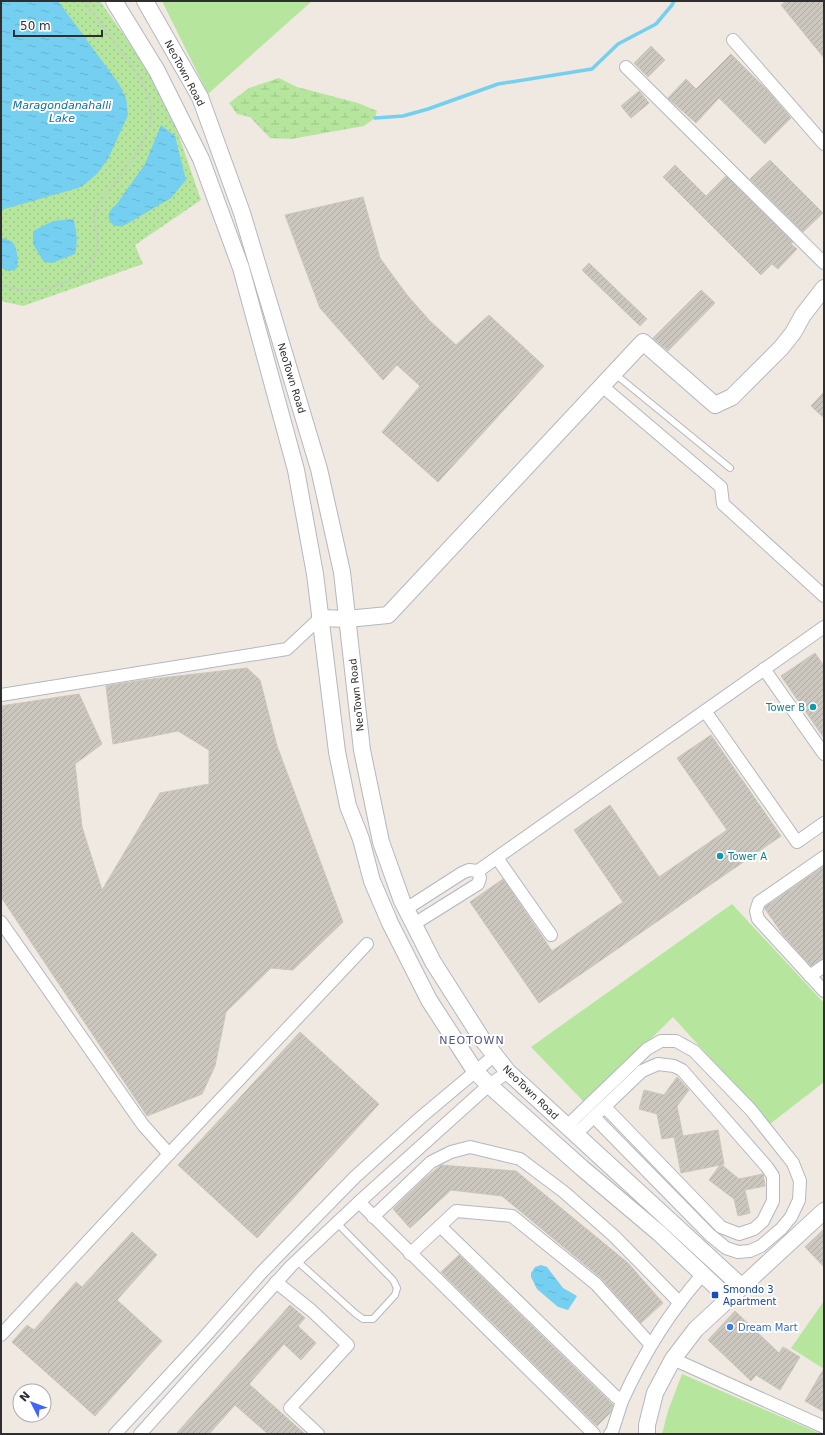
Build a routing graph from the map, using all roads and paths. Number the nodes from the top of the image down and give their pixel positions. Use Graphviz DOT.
graph roads {
  1 [pos="84,1"];
  2 [pos="114,1"];
  3 [pos="144,1"];
  4 [pos="732,40"];
  5 [pos="626,68"];
  6 [pos="824,144"];
  7 [pos="824,263"];
  8 [pos="1,286"];
  9 [pos="824,288"];
  10 [pos="614,373"];
  11 [pos="602,386"];
  12 [pos="730,468"];
  13 [pos="824,596"];
  14 [pos="320,618"];
  15 [pos="347,619"];
  16 [pos="824,627"];
  17 [pos="764,669"];
  18 [pos="1,695"];
  19 [pos="705,711"];
  20 [pos="824,754"];
  21 [pos="824,823"];
  22 [pos="824,857"];
  23 [pos="496,858"];
  24 [pos="478,872"];
  25 [pos="406,909"];
  26 [pos="1,922"];
  27 [pos="414,924"];
  28 [pos="551,935"];
  29 [pos="367,944"];
  30 [pos="824,966"];
  31 [pos="810,976"];
  32 [pos="824,991"];
  33 [pos="495,1055"];
  34 [pos="476,1071"];
  35 [pos="508,1072"];
  36 [pos="489,1085"];
  37 [pos="605,1107"];
  38 [pos="594,1117"];
  39 [pos="571,1130"];
  40 [pos="169,1154"];
  41 [pos="359,1202"];
  42 [pos="824,1211"];
  43 [pos="371,1214"];
  44 [pos="337,1223"];
  45 [pos="440,1226"];
  46 [pos="410,1254"];
  47 [pos="296,1260"];
  48 [pos="703,1281"];
  49 [pos="276,1282"];
  50 [pos="742,1287"];
  51 [pos="729,1299"];
  52 [pos="680,1303"];
  53 [pos="1,1335"];
  54 [pos="650,1345"];
  55 [pos="674,1359"];
  56 [pos="622,1401"];
  57 [pos="824,1427"];
  58 [pos="115,1434"];
  59 [pos="140,1434"];
  60 [pos="318,1434"];
  61 [pos="594,1434"];
  62 [pos="610,1434"];
  63 [pos="646,1434"];
  1 -- 8 [label="path"];
  2 -- 14 [label="street, NeoTown Road"];
  3 -- 15 [label="street, NeoTown Road"];
  4 -- 6 [label="street"];
  5 -- 7 [label="street"];
  9 -- 10 [label="street"];
  10 -- 11 [label="street"];
  10 -- 12 [label="lane"];
  11 -- 13 [label="street"];
  11 -- 15 [label="street"];
  14 -- 15 [label="street"];
  14 -- 18 [label="street"];
  14 -- 34 [label="street, NeoTown Road"];
  15 -- 25 [label="street, NeoTown Road"];
  16 -- 17 [label="street"];
  17 -- 19 [label="street"];
  17 -- 20 [label="street"];
  19 -- 21 [label="street"];
  19 -- 23 [label="street"];
  22 -- 31 [label="street"];
  23 -- 24 [label="street"];
  23 -- 28 [label="street"];
  24 -- 25 [label="street"];
  24 -- 27 [label="street"];
  25 -- 27 [label="street, NeoTown Road"];
  26 -- 40 [label="street"];
  27 -- 33 [label="street, NeoTown Road"];
  29 -- 40 [label="street"];
  30 -- 31 [label="street"];
  31 -- 32 [label="street"];
  33 -- 34 [label="street"];
  33 -- 35 [label="street, NeoTown Road"];
  34 -- 36 [label="street, NeoTown Road"];
  34 -- 58 [label="street"];
  35 -- 36 [label="street"];
  35 -- 39 [label="street, NeoTown Road"];
  36 -- 41 [label="street"];
  36 -- 48 [label="street, NeoTown Road"];
  37 -- 37 [label="street"];
  37 -- 38 [label="street"];
  38 -- 39 [label="street"];
  38 -- 39 [label="street"];
  39 -- 50 [label="street, NeoTown Road"];
  40 -- 53 [label="street"];
  41 -- 43 [label="street"];
  41 -- 44 [label="street"];
  42 -- 50 [label="street"];
  43 -- 46 [label="street"];
  43 -- 52 [label="street"];
  44 -- 47 [label="street"];
  44 -- 47 [label="lane"];
  45 -- 46 [label="street"];
  45 -- 54 [label="street"];
  45 -- 56 [label="street"];
  46 -- 61 [label="street"];
  47 -- 49 [label="street"];
  48 -- 51 [label="street, NeoTown Road"];
  48 -- 52 [label="street"];
  49 -- 59 [label="street"];
  49 -- 60 [label="street"];
  50 -- 51 [label="street"];
  51 -- 55 [label="street"];
  52 -- 54 [label="street"];
  54 -- 56 [label="street"];
  55 -- 57 [label="street"];
  55 -- 63 [label="street"];
  56 -- 62 [label="street"];
}
